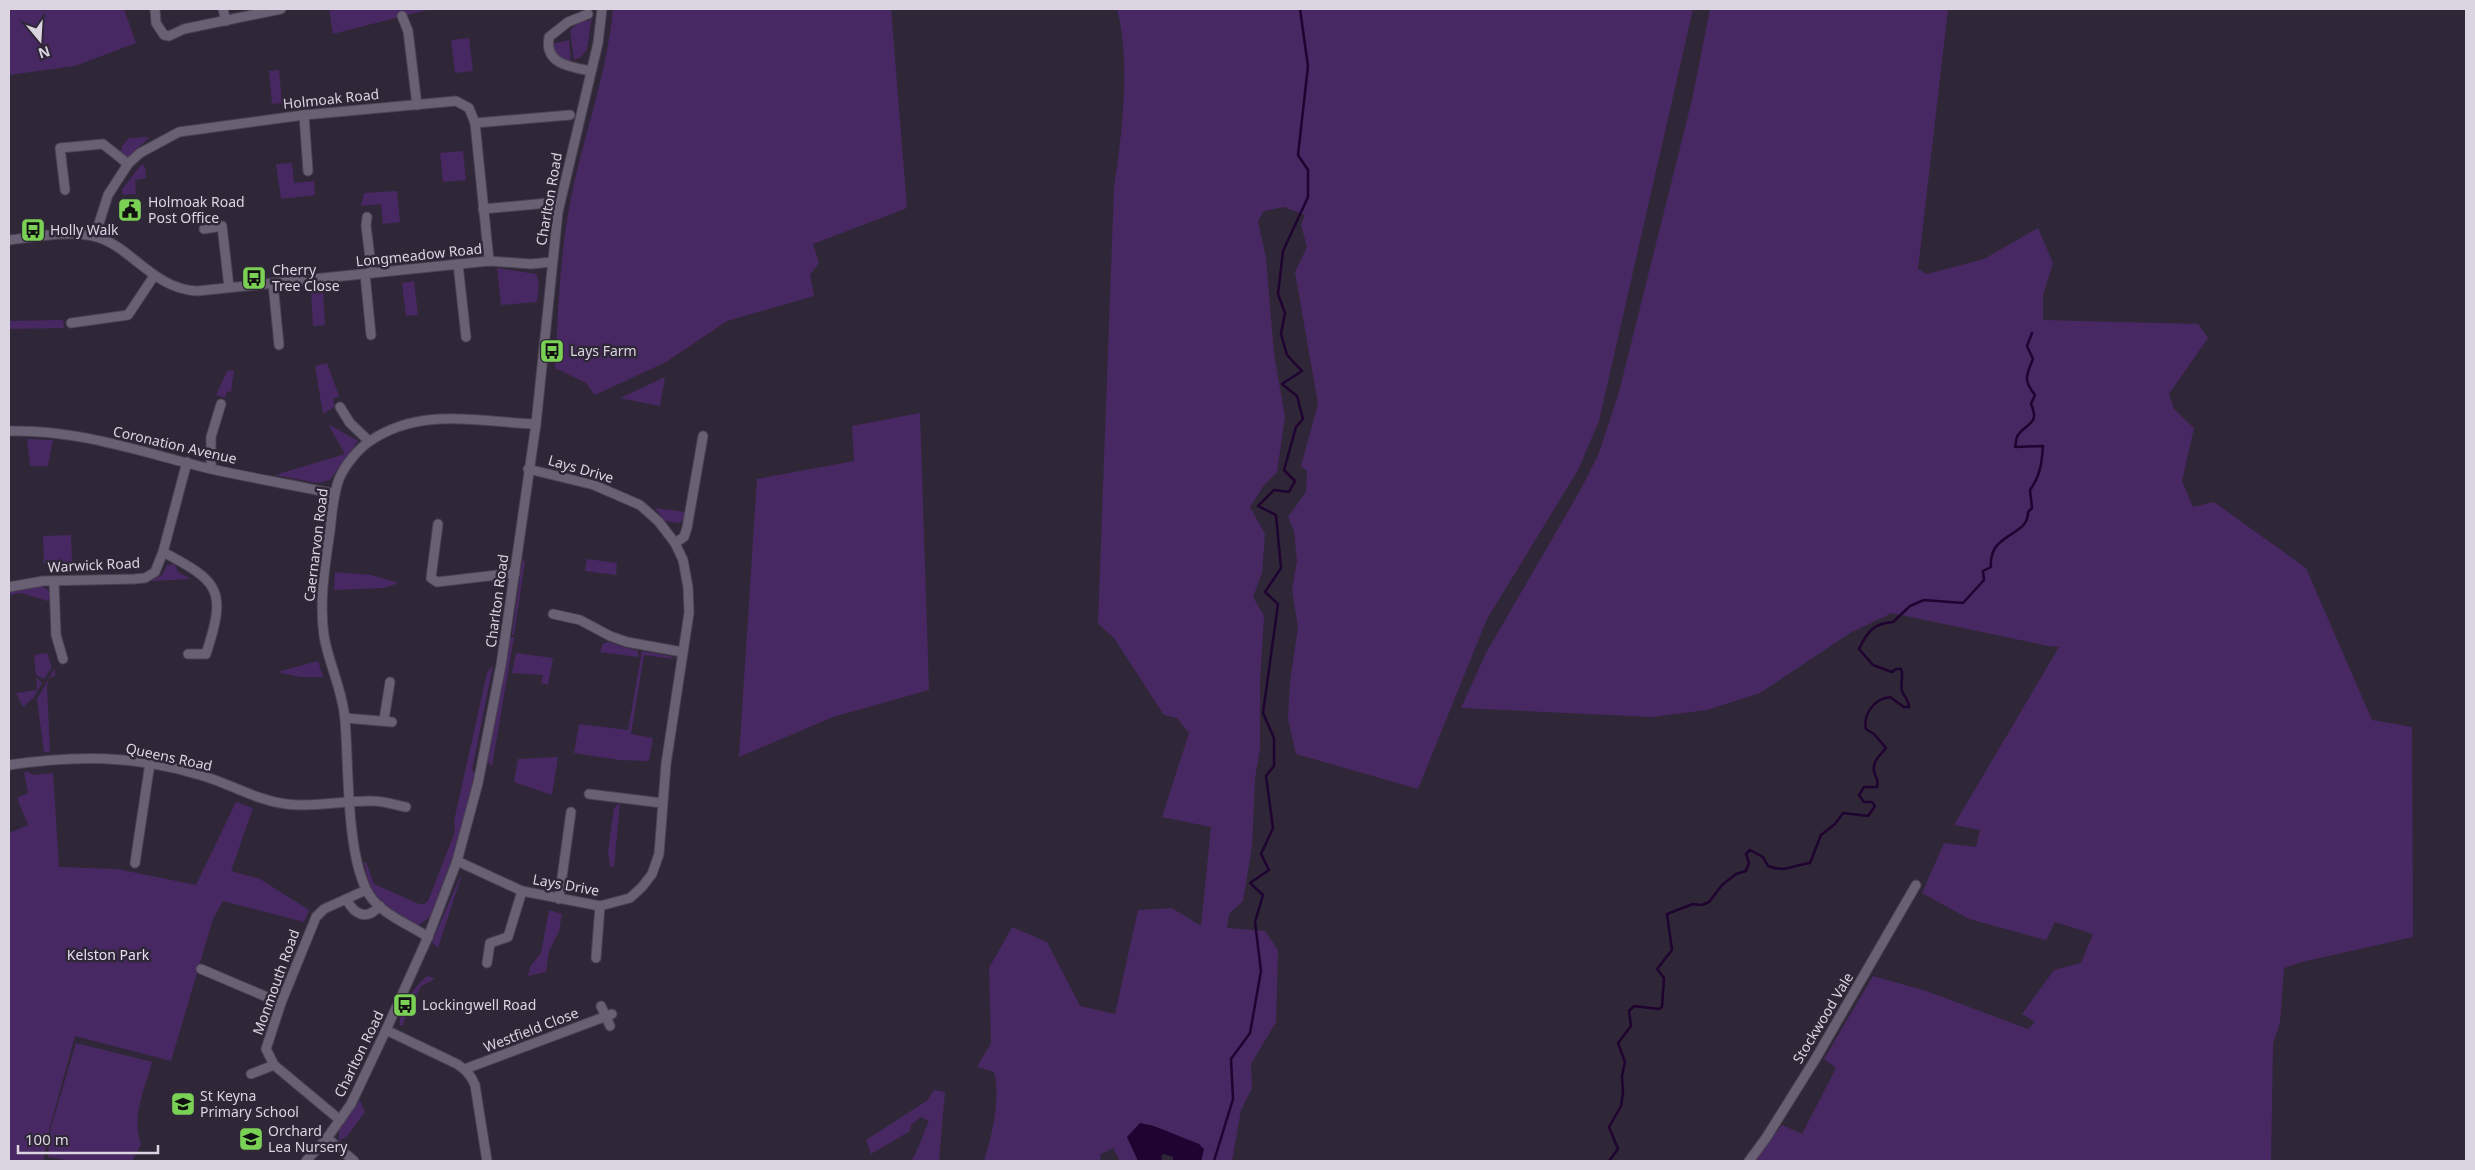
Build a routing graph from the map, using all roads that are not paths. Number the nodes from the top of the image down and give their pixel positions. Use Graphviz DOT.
graph roads {
  1 [pos="155,9"];
  2 [pos="223,9"];
  3 [pos="281,9"];
  4 [pos="602,9"];
  5 [pos="588,14"];
  6 [pos="402,16"];
  7 [pos="226,20"];
  8 [pos="591,71"];
  9 [pos="417,105"];
  10 [pos="304,115"];
  11 [pos="570,115"];
  12 [pos="475,122"];
  13 [pos="128,164"];
  14 [pos="308,171"];
  15 [pos="65,190"];
  16 [pos="548,203"];
  17 [pos="484,209"];
  18 [pos="367,217"];
  19 [pos="204,229"];
  20 [pos="94,236"];
  21 [pos="9,240"];
  22 [pos="489,261"];
  23 [pos="552,262"];
  24 [pos="458,264"];
  25 [pos="368,274"];
  26 [pos="154,276"];
  27 [pos="272,283"];
  28 [pos="229,287"];
  29 [pos="71,323"];
  30 [pos="371,335"];
  31 [pos="466,336"];
  32 [pos="279,345"];
  33 [pos="221,404"];
  34 [pos="340,407"];
  35 [pos="536,424"];
  36 [pos="9,431"];
  37 [pos="703,436"];
  38 [pos="369,441"];
  39 [pos="187,462"];
  40 [pos="210,468"];
  41 [pos="528,469"];
  42 [pos="335,494"];
  43 [pos="438,524"];
  44 [pos="675,543"];
  45 [pos="163,552"];
  46 [pos="515,573"];
  47 [pos="54,581"];
  48 [pos="9,587"];
  49 [pos="553,614"];
  50 [pos="682,652"];
  51 [pos="188,654"];
  52 [pos="63,659"];
  53 [pos="390,682"];
  54 [pos="345,718"];
  55 [pos="150,763"];
  56 [pos="9,765"];
  57 [pos="589,794"];
  58 [pos="350,801"];
  59 [pos="662,803"];
  60 [pos="406,807"];
  61 [pos="571,812"];
  62 [pos="456,861"];
  63 [pos="135,863"];
  64 [pos="1916,885"];
  65 [pos="366,890"];
  66 [pos="522,891"];
  67 [pos="346,899"];
  68 [pos="559,899"];
  69 [pos="380,906"];
  70 [pos="600,906"];
  71 [pos="428,936"];
  72 [pos="596,958"];
  73 [pos="487,963"];
  74 [pos="201,970"];
  75 [pos="281,1004"];
  76 [pos="601,1006"];
  77 [pos="609,1015"];
  78 [pos="610,1026"];
  79 [pos="386,1030"];
  80 [pos="274,1065"];
  81 [pos="465,1069"];
  82 [pos="251,1074"];
  83 [pos="340,1120"];
  84 [pos="327,1138"];
  85 [pos="306,1161"];
  86 [pos="354,1161"];
  87 [pos="487,1161"];
  88 [pos="1749,1161"];
  1 -- 7 [label="street"];
  2 -- 7 [label="street"];
  3 -- 7 [label="street"];
  4 -- 8 [label="street, Charlton Road"];
  5 -- 8 [label="street"];
  6 -- 9 [label="street"];
  8 -- 23 [label="street, Charlton Road"];
  9 -- 10 [label="street, Holmoak Road"];
  9 -- 12 [label="street, Holmoak Road"];
  10 -- 13 [label="street, Holmoak Road"];
  10 -- 14 [label="street"];
  11 -- 12 [label="street"];
  12 -- 17 [label="street"];
  13 -- 15 [label="street"];
  13 -- 20 [label="street, Holmoak Road"];
  16 -- 17 [label="street"];
  17 -- 22 [label="street"];
  18 -- 25 [label="street"];
  19 -- 28 [label="street"];
  20 -- 21 [label="street"];
  20 -- 26 [label="street, Longmeadow Road"];
  22 -- 23 [label="street, Longmeadow Road"];
  22 -- 24 [label="street, Longmeadow Road"];
  23 -- 35 [label="street, Charlton Road"];
  24 -- 25 [label="street, Longmeadow Road"];
  24 -- 31 [label="street"];
  25 -- 27 [label="street, Longmeadow Road"];
  25 -- 30 [label="street"];
  26 -- 28 [label="street, Longmeadow Road"];
  26 -- 29 [label="street"];
  27 -- 28 [label="street, Longmeadow Road"];
  27 -- 32 [label="street"];
  33 -- 40 [label="street"];
  34 -- 38 [label="street"];
  35 -- 38 [label="street, Caernarvon Road"];
  35 -- 41 [label="street, Charlton Road"];
  36 -- 39 [label="street, Coronation Avenue"];
  37 -- 44 [label="street"];
  38 -- 42 [label="street, Caernarvon Road"];
  39 -- 40 [label="street, Coronation Avenue"];
  39 -- 45 [label="street, Warwick Road"];
  40 -- 42 [label="street, Coronation Avenue"];
  41 -- 44 [label="street, Lays Drive"];
  41 -- 46 [label="street, Charlton Road"];
  42 -- 54 [label="street, Caernarvon Road"];
  43 -- 46 [label="street"];
  44 -- 50 [label="street, Lays Drive"];
  45 -- 47 [label="street, Warwick Road"];
  45 -- 51 [label="street"];
  46 -- 62 [label="street, Charlton Road"];
  47 -- 48 [label="street, Warwick Road"];
  47 -- 52 [label="street"];
  49 -- 50 [label="street"];
  50 -- 59 [label="street, Lays Drive"];
  53 -- 54 [label="street"];
  54 -- 58 [label="street, Caernarvon Road"];
  55 -- 56 [label="street, Queens Road"];
  55 -- 58 [label="street, Queens Road"];
  55 -- 63 [label="street"];
  57 -- 59 [label="street"];
  58 -- 60 [label="street, Queens Road"];
  58 -- 65 [label="street, Caernarvon Road"];
  59 -- 70 [label="street, Lays Drive"];
  61 -- 68 [label="street"];
  62 -- 66 [label="street, Lays Drive"];
  62 -- 71 [label="street, Charlton Road"];
  64 -- 88 [label="street, Stockwood Vale"];
  65 -- 67 [label="street, Monmouth Road"];
  65 -- 69 [label="street"];
  66 -- 68 [label="street, Lays Drive"];
  66 -- 73 [label="street"];
  67 -- 69 [label="street"];
  67 -- 75 [label="street, Monmouth Road"];
  68 -- 70 [label="street, Lays Drive"];
  69 -- 71 [label="street"];
  70 -- 72 [label="street"];
  71 -- 79 [label="street, Charlton Road"];
  74 -- 75 [label="street"];
  75 -- 80 [label="street, Monmouth Road"];
  76 -- 77 [label="street"];
  77 -- 78 [label="street"];
  77 -- 81 [label="street, Westfield Close"];
  79 -- 81 [label="street"];
  79 -- 83 [label="street, Charlton Road"];
  80 -- 82 [label="street"];
  80 -- 83 [label="street"];
  81 -- 87 [label="street"];
  83 -- 84 [label="street, Charlton Road"];
  84 -- 85 [label="street, Charlton Road"];
  84 -- 86 [label="street"];
}
